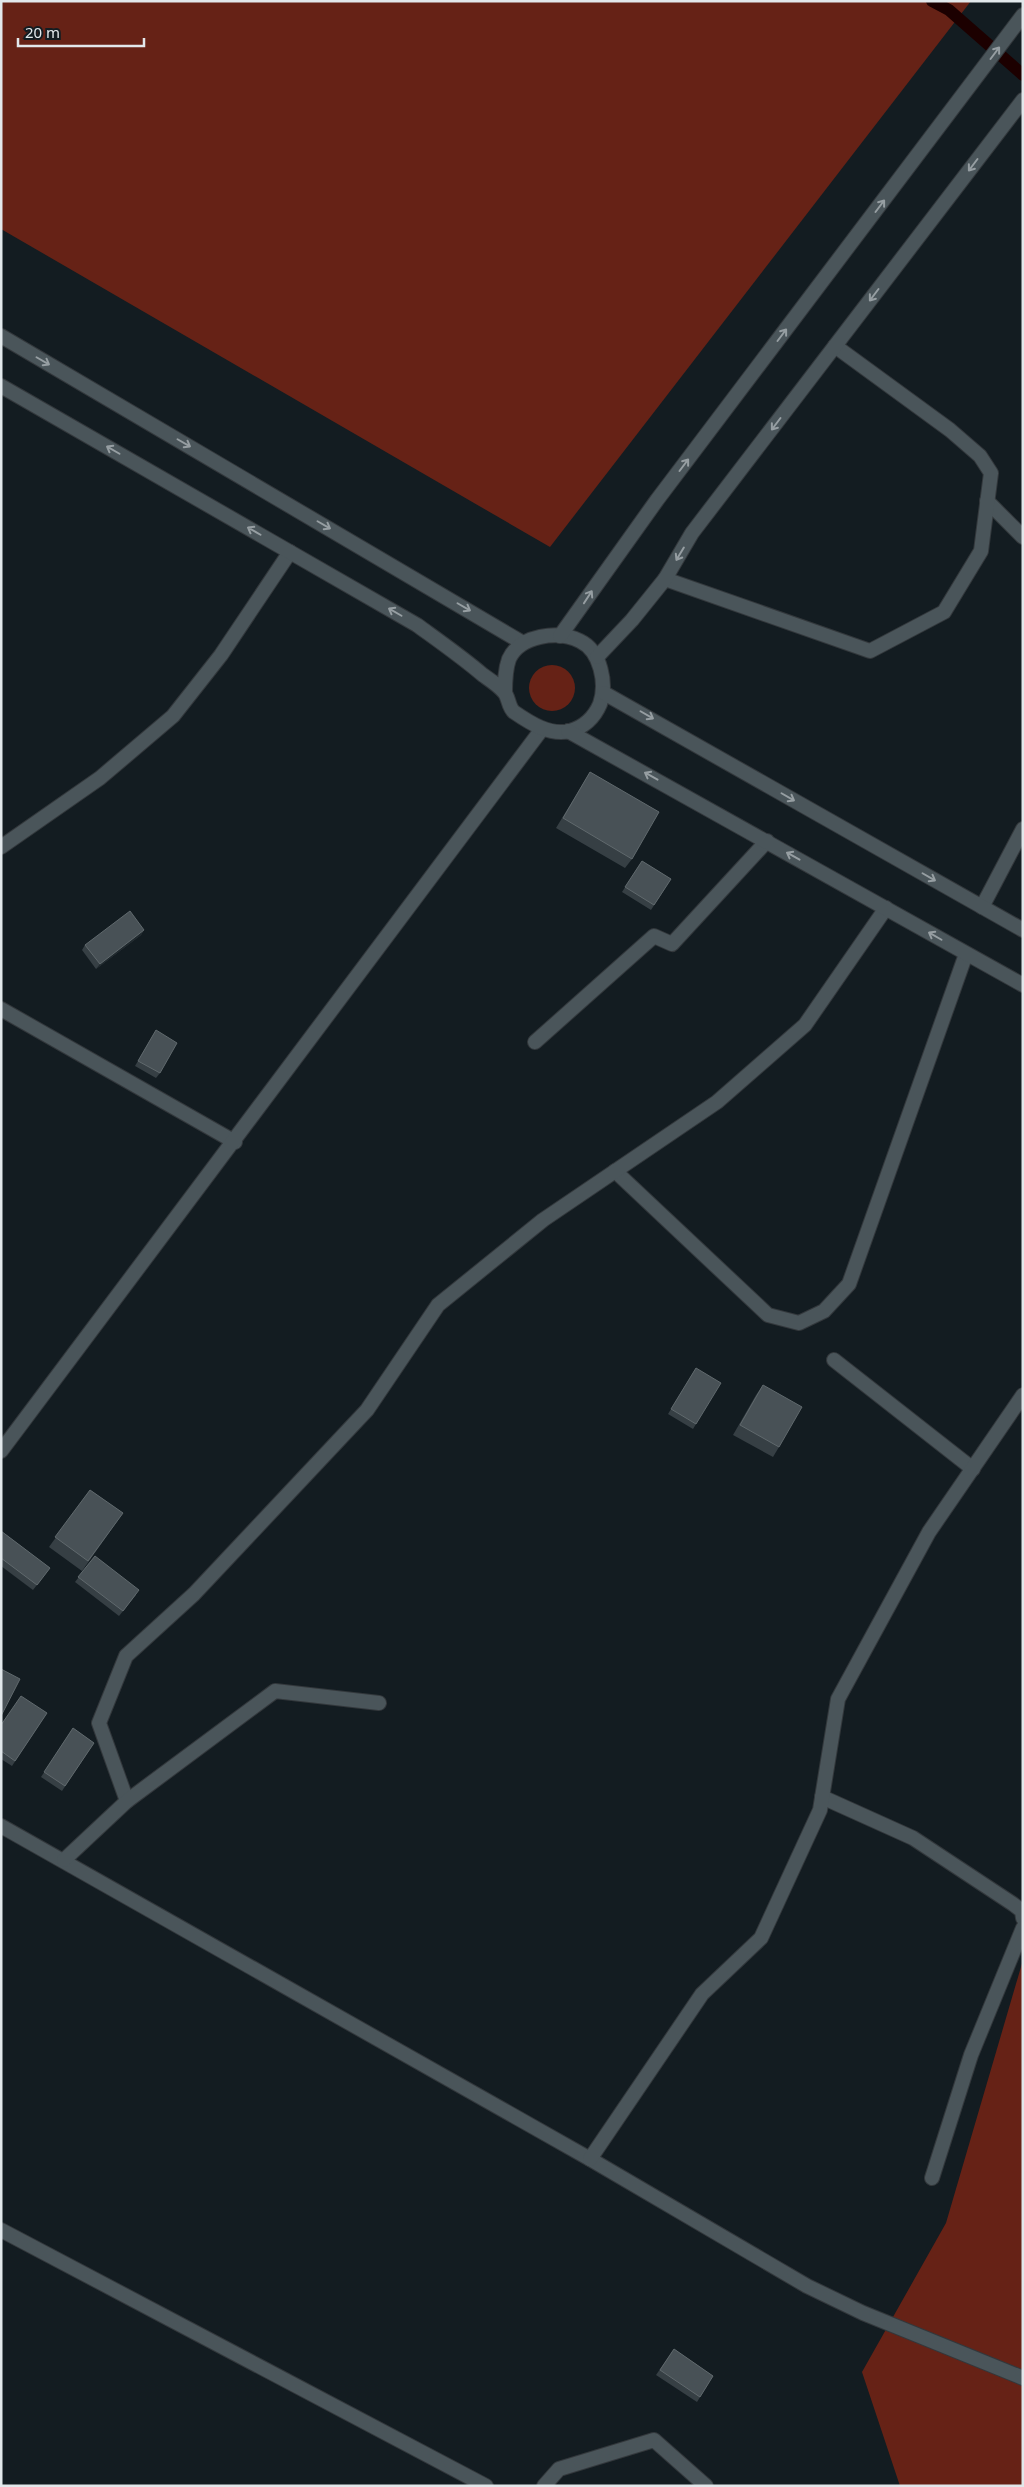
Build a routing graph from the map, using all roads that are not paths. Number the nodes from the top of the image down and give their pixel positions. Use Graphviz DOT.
graph roads {
  1 [pos="1023,15"];
  2 [pos="1023,100"];
  3 [pos="1,336"];
  4 [pos="835,346"];
  5 [pos="1,386"];
  6 [pos="987,501"];
  7 [pos="1023,537"];
  8 [pos="290,552"];
  9 [pos="665,578"];
  10 [pos="560,636"];
  11 [pos="523,643"];
  12 [pos="597,657"];
  13 [pos="505,692"];
  14 [pos="604,693"];
  15 [pos="542,729"];
  16 [pos="568,731"];
  17 [pos="1023,829"];
  18 [pos="767,841"];
  19 [pos="1,847"];
  20 [pos="982,907"];
  21 [pos="886,908"];
  22 [pos="1023,930"];
  23 [pos="966,954"];
  24 [pos="1023,985"];
  25 [pos="1,1009"];
  26 [pos="535,1042"];
  27 [pos="235,1142"];
  28 [pos="615,1171"];
  29 [pos="834,1360"];
  30 [pos="1023,1395"];
  31 [pos="1,1451"];
  32 [pos="973,1469"];
  33 [pos="379,1703"];
  34 [pos="822,1796"];
  35 [pos="127,1801"];
  36 [pos="1,1826"];
  37 [pos="64,1860"];
  38 [pos="1023,1918"];
  39 [pos="1023,1928"];
  40 [pos="590,2159"];
  41 [pos="932,2178"];
  42 [pos="1,2230"];
  43 [pos="1023,2378"];
  44 [pos="486,2486"];
  45 [pos="544,2486"];
  46 [pos="706,2486"];
  10 -- 1 [label="street, one-way"];
  2 -- 4 [label="street, one-way"];
  3 -- 11 [label="street, one-way"];
  4 -- 6 [label="street"];
  4 -- 9 [label="street, one-way"];
  8 -- 5 [label="street, one-way"];
  6 -- 7 [label="street"];
  6 -- 9 [label="street"];
  13 -- 8 [label="street, one-way"];
  8 -- 19 [label="street"];
  9 -- 12 [label="street"];
  10 -- 11 [label="street"];
  10 -- 12 [label="street"];
  11 -- 13 [label="street"];
  12 -- 14 [label="street"];
  13 -- 15 [label="street"];
  14 -- 16 [label="street"];
  14 -- 20 [label="street, one-way"];
  15 -- 16 [label="street"];
  15 -- 27 [label="street"];
  18 -- 16 [label="street, one-way"];
  17 -- 20 [label="street"];
  21 -- 18 [label="street, one-way"];
  18 -- 26 [label="street"];
  20 -- 22 [label="street"];
  23 -- 21 [label="street, one-way"];
  21 -- 28 [label="street"];
  23 -- 24 [label="street"];
  23 -- 28 [label="street"];
  25 -- 27 [label="street"];
  27 -- 31 [label="street"];
  28 -- 35 [label="street"];
  29 -- 32 [label="street"];
  30 -- 32 [label="street"];
  32 -- 34 [label="street"];
  33 -- 35 [label="street"];
  34 -- 38 [label="street"];
  34 -- 40 [label="street"];
  35 -- 37 [label="street"];
  36 -- 37 [label="street"];
  37 -- 40 [label="street"];
  39 -- 41 [label="street"];
  40 -- 43 [label="street"];
  42 -- 44 [label="street"];
  45 -- 46 [label="street"];
}
